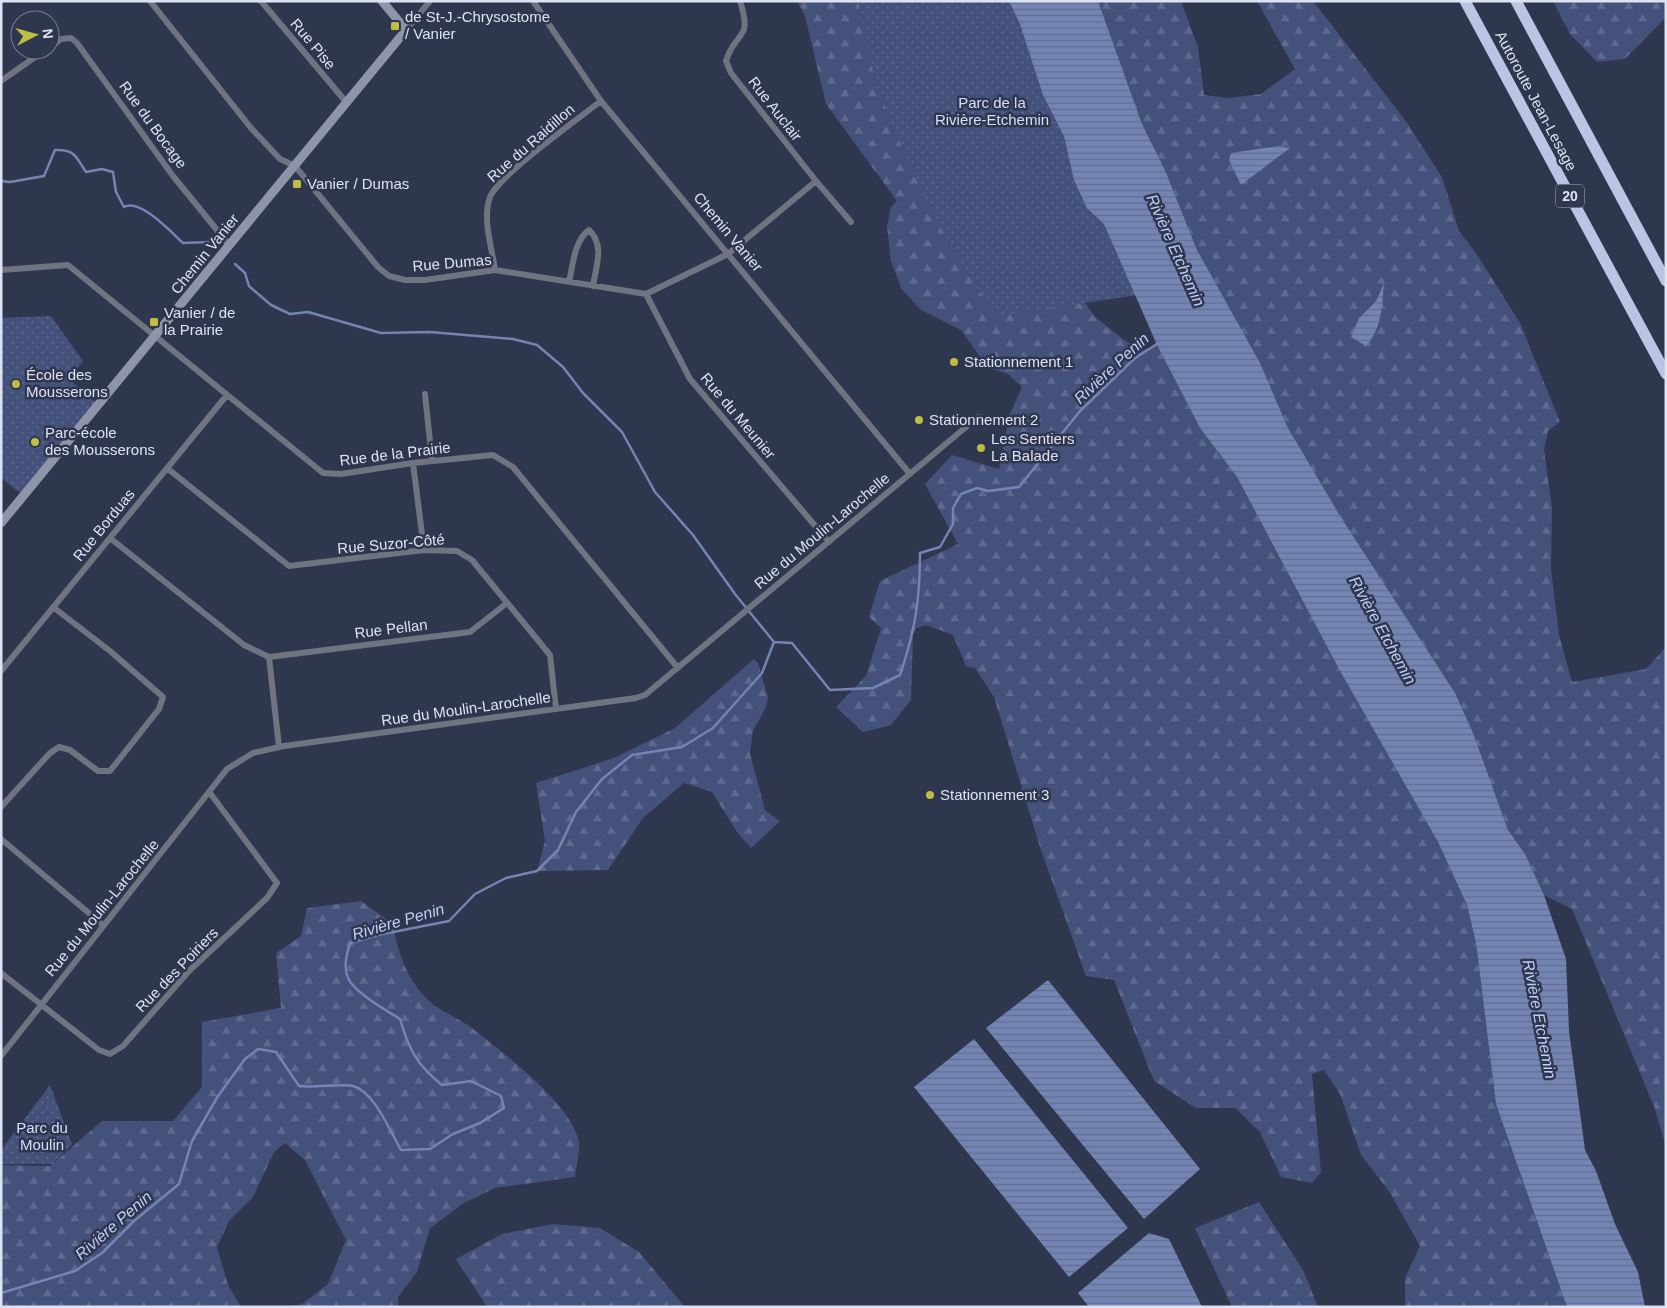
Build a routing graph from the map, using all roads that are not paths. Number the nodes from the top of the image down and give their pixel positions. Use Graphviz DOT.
graph roads {
  1 [pos="150,1"];
  2 [pos="261,1"];
  3 [pos="382,1"];
  4 [pos="430,1"];
  5 [pos="533,1"];
  6 [pos="740,1"];
  7 [pos="1465,1"];
  8 [pos="1516,1"];
  9 [pos="406,30"];
  10 [pos="60,40"];
  11 [pos="32,60"];
  12 [pos="1,82"];
  13 [pos="601,101"];
  14 [pos="347,103"];
  15 [pos="295,166"];
  16 [pos="816,181"];
  17 [pos="851,222"];
  18 [pos="230,246"];
  19 [pos="728,254"];
  20 [pos="1,270"];
  21 [pos="495,270"];
  22 [pos="1666,281"];
  23 [pos="569,282"];
  24 [pos="593,286"];
  25 [pos="646,294"];
  26 [pos="155,337"];
  27 [pos="1666,374"];
  28 [pos="425,394"];
  29 [pos="227,395"];
  30 [pos="978,417"];
  31 [pos="432,461"];
  32 [pos="414,463"];
  33 [pos="167,468"];
  34 [pos="910,474"];
  35 [pos="1,523"];
  36 [pos="110,538"];
  37 [pos="829,542"];
  38 [pos="424,550"];
  39 [pos="507,603"];
  40 [pos="53,607"];
  41 [pos="269,657"];
  42 [pos="678,668"];
  43 [pos="1,671"];
  44 [pos="556,709"];
  45 [pos="279,747"];
  46 [pos="210,792"];
  47 [pos="1,807"];
  48 [pos="1,838"];
  49 [pos="104,925"];
  50 [pos="1,973"];
  51 [pos="40,1005"];
  52 [pos="1,1056"];
  1 -- 15 [label="street, Rue Dumas"];
  2 -- 14 [label="street, Rue Pise"];
  3 -- 9 [label="street"];
  4 -- 9 [label="street, Chemin Vanier"];
  5 -- 13 [label="street, Chemin Vanier"];
  6 -- 16 [label="street, Rue Auclair"];
  7 -- 27 [label="highway, Autoroute Jean-Lesage / 20"];
  8 -- 22 [label="highway, Autoroute Jean-Lesage"];
  9 -- 14 [label="street, Chemin Vanier"];
  10 -- 18 [label="street, Rue du Bocage"];
  11 -- 12 [label="street"];
  13 -- 19 [label="street, Chemin Vanier"];
  13 -- 21 [label="street, Rue du Raidillon"];
  14 -- 15 [label="street, Chemin Vanier"];
  15 -- 18 [label="street, Chemin Vanier"];
  15 -- 21 [label="street, Rue Dumas"];
  16 -- 17 [label="street, Rue Auclair"];
  16 -- 19 [label="street"];
  18 -- 26 [label="street, Chemin Vanier"];
  19 -- 25 [label="street"];
  19 -- 34 [label="street, Chemin Vanier"];
  20 -- 26 [label="street, Rue de la Prairie"];
  21 -- 23 [label="street, Rue Dumas"];
  23 -- 24 [label="street, Rue Dumas"];
  23 -- 24 [label="street"];
  24 -- 25 [label="street, Rue Dumas"];
  25 -- 37 [label="street, Rue du Meunier"];
  26 -- 29 [label="street, Rue de la Prairie"];
  26 -- 35 [label="street, Chemin Vanier"];
  28 -- 31 [label="street"];
  29 -- 32 [label="street, Rue de la Prairie"];
  29 -- 33 [label="street, Rue Borduas"];
  30 -- 34 [label="street, Rue du Moulin-Larochelle"];
  31 -- 32 [label="street, Rue de la Prairie"];
  31 -- 42 [label="street, Rue de la Prairie"];
  32 -- 38 [label="street"];
  33 -- 36 [label="street, Rue Borduas"];
  33 -- 38 [label="street, Rue Suzor-Côté"];
  34 -- 37 [label="street, Rue du Moulin-Larochelle"];
  36 -- 40 [label="street, Rue Borduas"];
  36 -- 41 [label="street"];
  37 -- 42 [label="street, Rue du Moulin-Larochelle"];
  38 -- 39 [label="street, Rue Suzor-Côté"];
  39 -- 41 [label="street, Rue Pellan"];
  39 -- 44 [label="street, Rue Suzor-Côté"];
  40 -- 43 [label="street, Rue Borduas"];
  40 -- 47 [label="street"];
  41 -- 45 [label="street"];
  42 -- 44 [label="street, Rue du Moulin-Larochelle"];
  44 -- 45 [label="street, Rue du Moulin-Larochelle"];
  45 -- 46 [label="street, Rue du Moulin-Larochelle"];
  46 -- 49 [label="street, Rue du Moulin-Larochelle"];
  46 -- 51 [label="street, Rue des Poiriers"];
  48 -- 49 [label="street"];
  49 -- 51 [label="street, Rue du Moulin-Larochelle"];
  50 -- 51 [label="street, Rue des Poiriers"];
  51 -- 52 [label="street, Rue du Moulin-Larochelle"];
}
